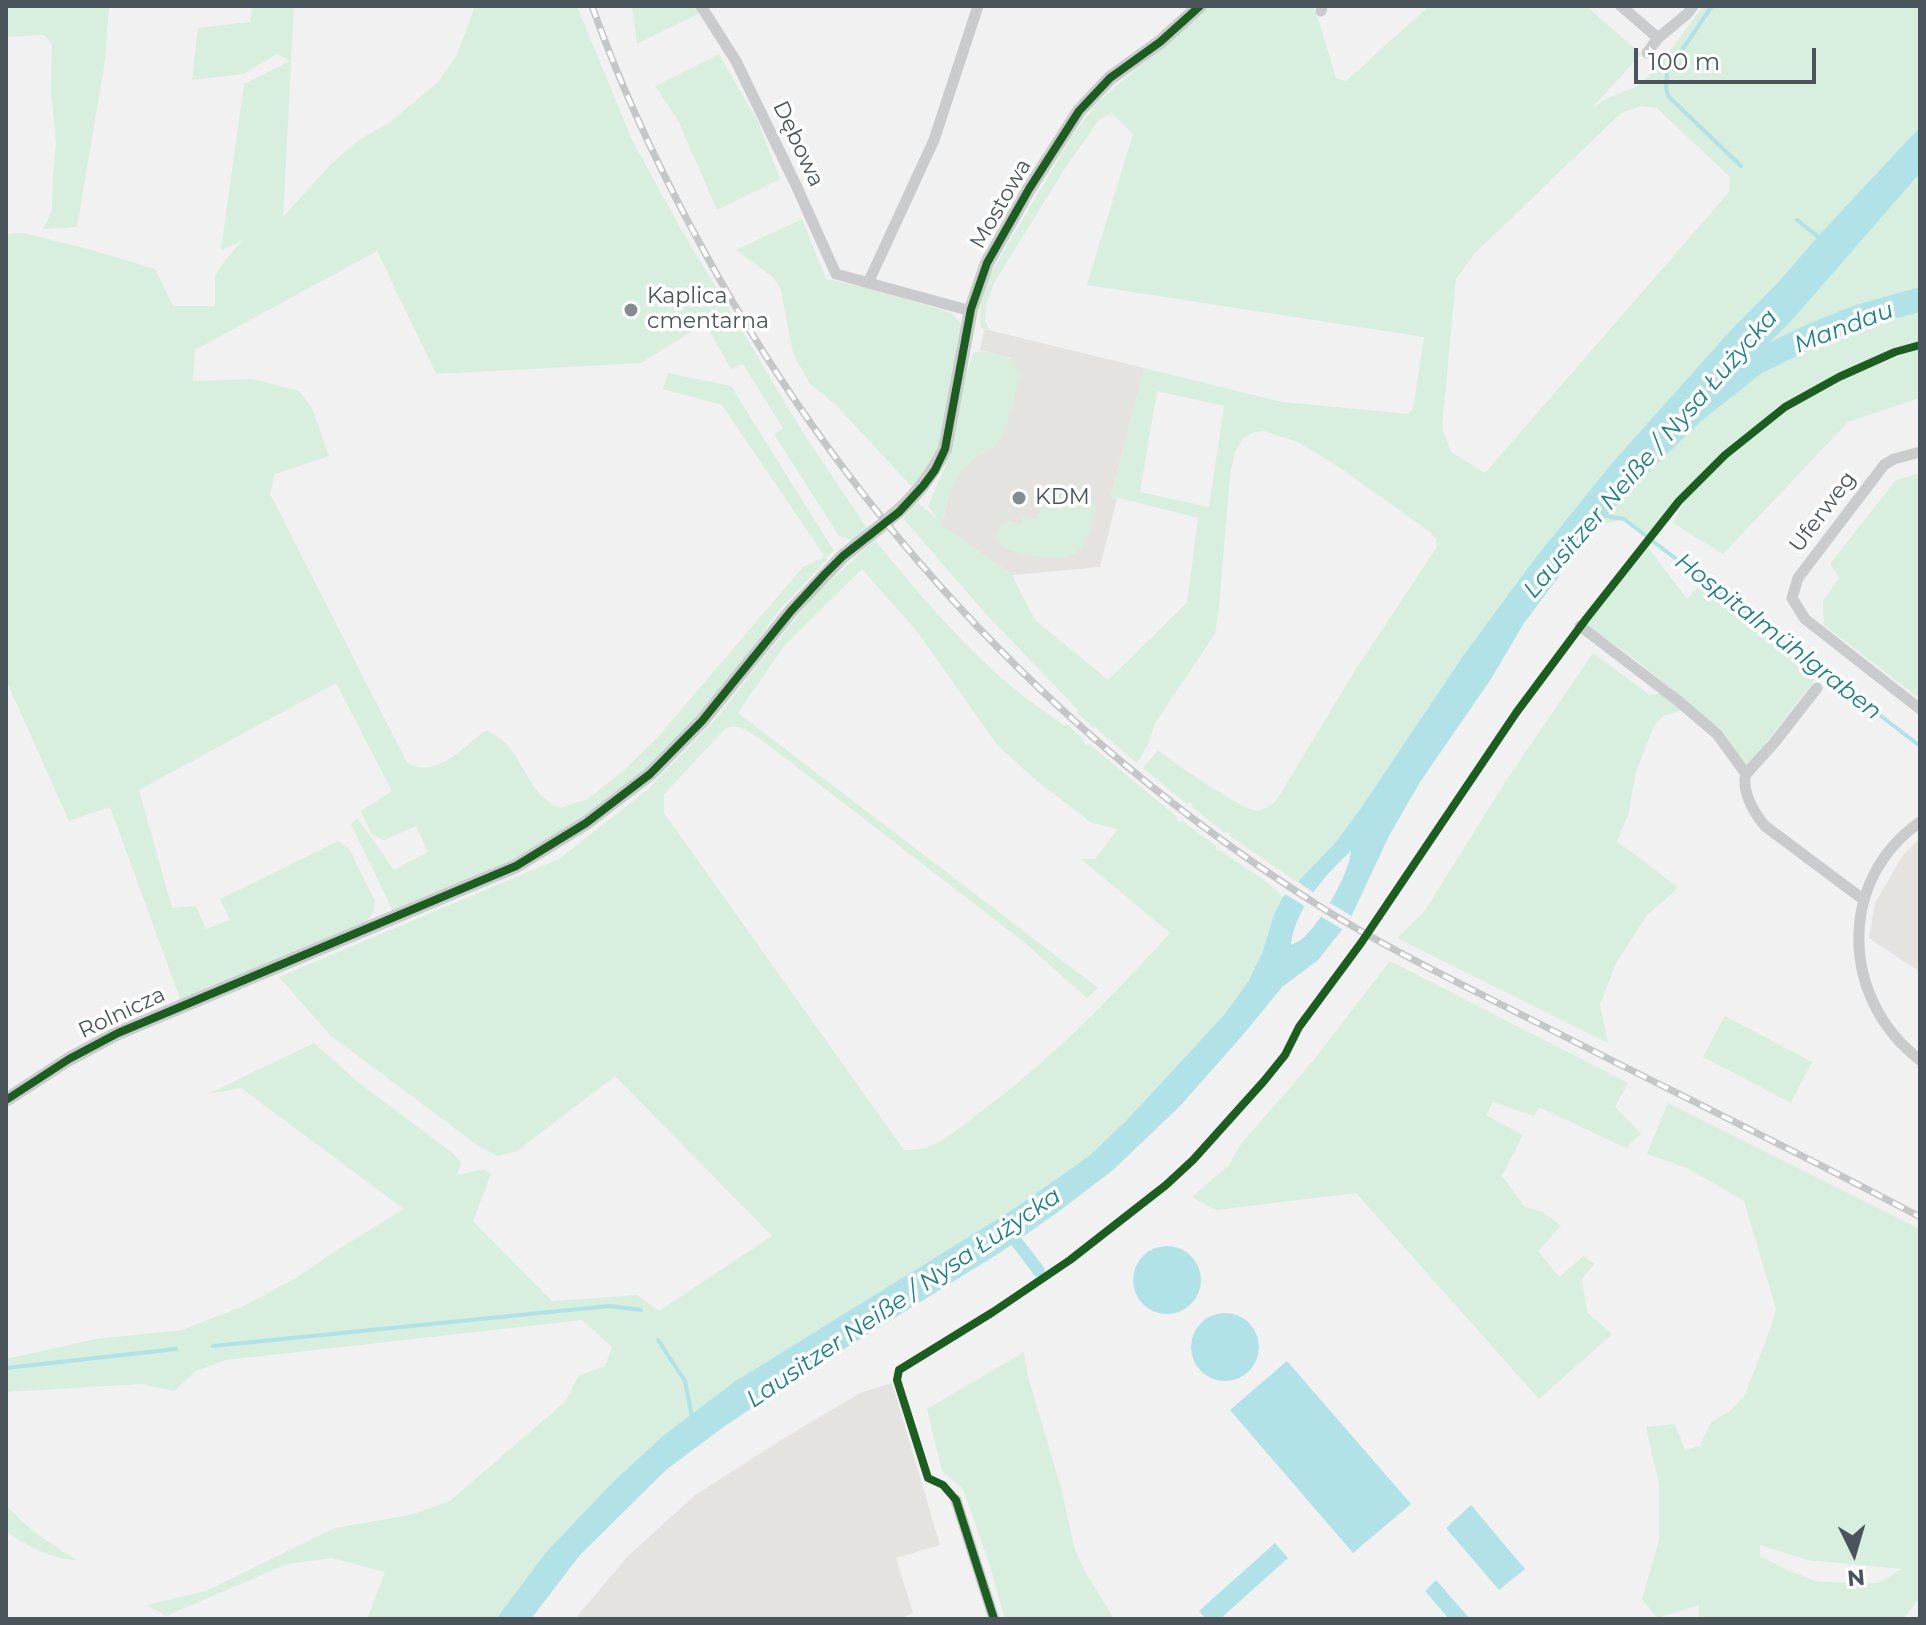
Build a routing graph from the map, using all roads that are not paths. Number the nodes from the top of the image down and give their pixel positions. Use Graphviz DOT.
graph roads {
  1 [pos="701,6"];
  2 [pos="978,6"];
  3 [pos="1200,6"];
  4 [pos="1621,6"];
  5 [pos="1693,6"];
  6 [pos="1658,38"];
  7 [pos="1647,53"];
  8 [pos="868,283"];
  9 [pos="971,311"];
  10 [pos="1920,452"];
  11 [pos="890,518"];
  12 [pos="1580,626"];
  13 [pos="1817,688"];
  14 [pos="1920,709"];
  15 [pos="1746,774"];
  16 [pos="1920,822"];
  17 [pos="1864,900"];
  18 [pos="1920,1060"];
  19 [pos="6,1100"];
  20 [pos="956,1500"];
  21 [pos="994,1619"];
  1 -- 8 [label="street, Dębowa"];
  2 -- 8 [label="street"];
  3 -- 9 [label="street, Mostowa"];
  4 -- 6 [label="street"];
  5 -- 6 [label="street"];
  6 -- 7 [label="street"];
  8 -- 9 [label="street, Dębowa"];
  9 -- 11 [label="street, Mostowa"];
  10 -- 14 [label="street, Uferweg"];
  11 -- 19 [label="street, Rolnicza"];
  12 -- 15 [label="street"];
  13 -- 15 [label="street"];
  15 -- 17 [label="street"];
  16 -- 17 [label="street"];
  17 -- 18 [label="street"];
  20 -- 21 [label="street"];
}
